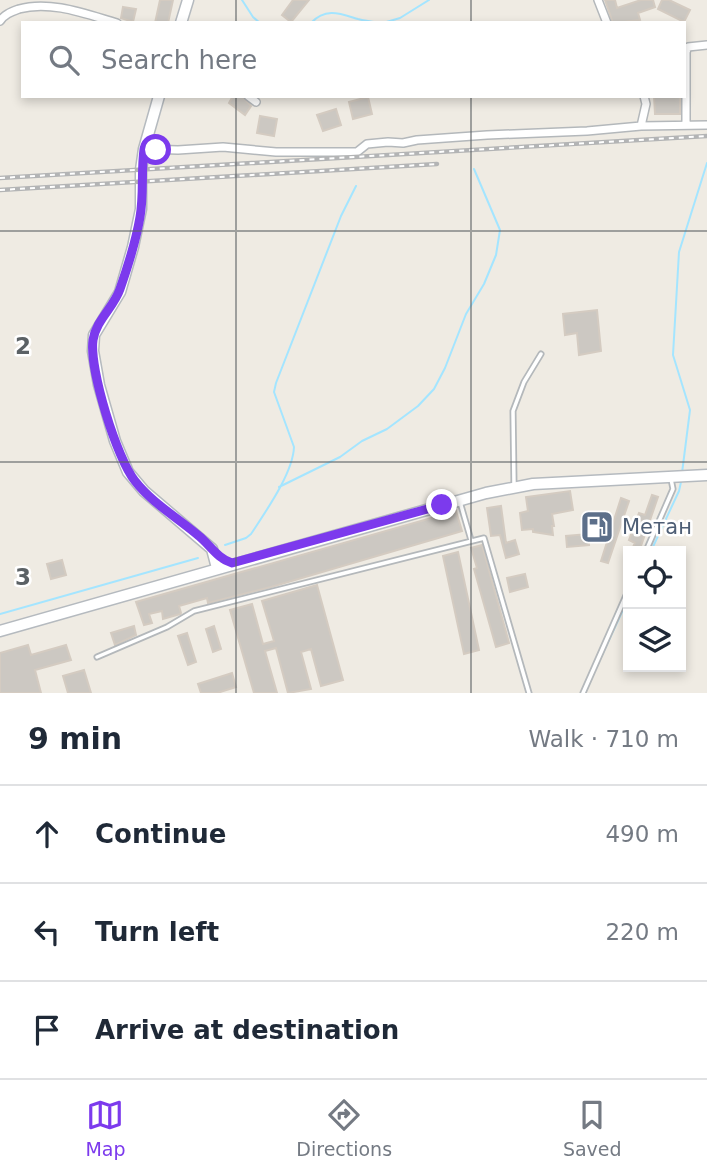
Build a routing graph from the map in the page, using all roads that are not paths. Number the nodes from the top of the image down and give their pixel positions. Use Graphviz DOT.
graph roads {
  1 [pos="188,0"];
  2 [pos="598,0"];
  3 [pos="0,21"];
  4 [pos="110,21"];
  5 [pos="182,21"];
  6 [pos="606,21"];
  7 [pos="707,45"];
  8 [pos="158,98"];
  9 [pos="251,98"];
  10 [pos="644,98"];
  11 [pos="256,102"];
  12 [pos="686,125"];
  13 [pos="707,125"];
  14 [pos="640,126"];
  15 [pos="144,149"];
  16 [pos="541,354"];
  17 [pos="707,475"];
  18 [pos="672,477"];
  19 [pos="514,487"];
  20 [pos="459,500"];
  21 [pos="471,540"];
  22 [pos="648,546"];
  23 [pos="212,548"];
  24 [pos="235,563"];
  25 [pos="217,568"];
  26 [pos="623,602"];
  27 [pos="0,631"];
  28 [pos="97,657"];
  29 [pos="529,693"];
  30 [pos="583,693"];
  1 -- 5 [label="main road"];
  2 -- 6 [label="street"];
  3 -- 4 [label="street"];
  7 -- 12 [label="street"];
  8 -- 15 [label="main road"];
  9 -- 11 [label="street"];
  10 -- 14 [label="street"];
  12 -- 13 [label="street"];
  12 -- 14 [label="street"];
  14 -- 15 [label="street"];
  15 -- 23 [label="main road"];
  16 -- 19 [label="lane"];
  17 -- 18 [label="main road"];
  18 -- 19 [label="main road"];
  18 -- 22 [label="lane"];
  19 -- 20 [label="main road"];
  20 -- 21 [label="lane"];
  20 -- 24 [label="main road"];
  21 -- 28 [label="lane"];
  21 -- 29 [label="lane"];
  23 -- 24 [label="main road"];
  23 -- 25 [label="main road"];
  24 -- 25 [label="main road"];
  25 -- 27 [label="main road"];
  26 -- 30 [label="lane"];
}
